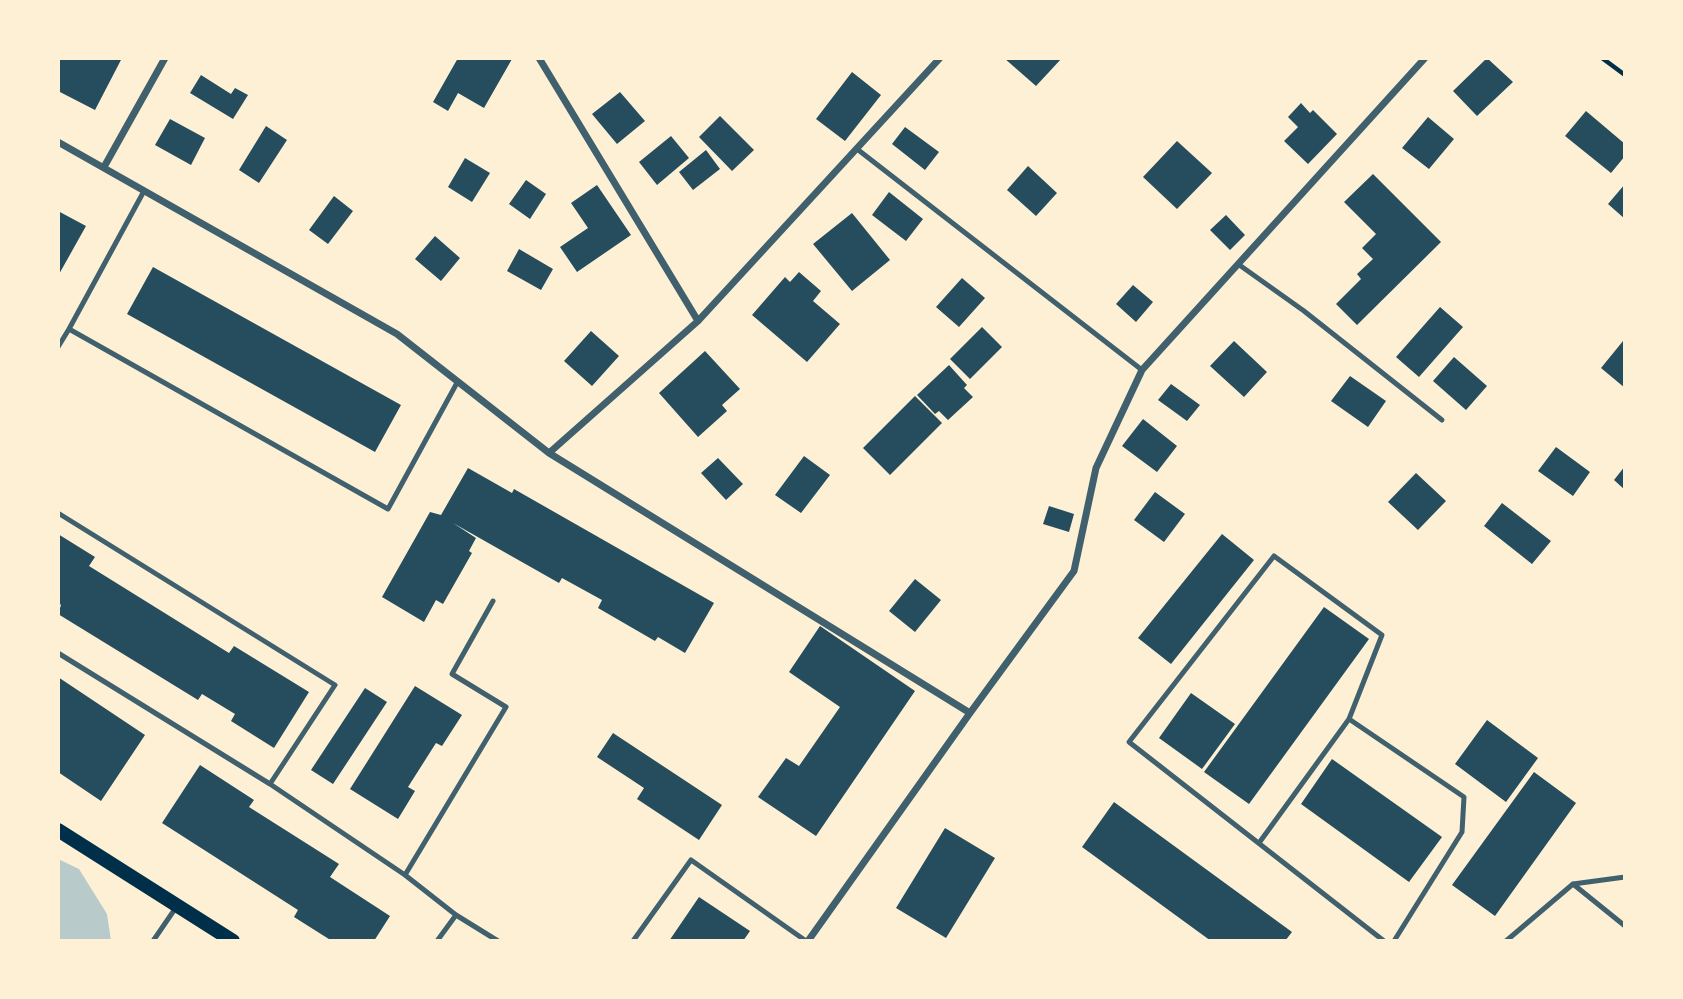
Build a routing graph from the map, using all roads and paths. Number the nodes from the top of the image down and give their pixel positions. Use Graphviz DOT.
graph roads {
  1 [pos="166,58"];
  2 [pos="539,58"];
  3 [pos="940,58"];
  4 [pos="1425,58"];
  5 [pos="1602,58"];
  6 [pos="1625,75"];
  7 [pos="58,142"];
  8 [pos="857,149"];
  9 [pos="104,167"];
  10 [pos="144,191"];
  11 [pos="1238,264"];
  12 [pos="698,321"];
  13 [pos="69,329"];
  14 [pos="58,347"];
  15 [pos="1142,370"];
  16 [pos="457,381"];
  17 [pos="1442,420"];
  18 [pos="549,453"];
  19 [pos="58,513"];
  20 [pos="493,601"];
  21 [pos="58,653"];
  22 [pos="970,713"];
  23 [pos="1349,719"];
  24 [pos="270,784"];
  25 [pos="58,830"];
  26 [pos="1259,843"];
  27 [pos="405,875"];
  28 [pos="1625,877"];
  29 [pos="1573,884"];
  30 [pos="177,906"];
  31 [pos="456,915"];
  32 [pos="1625,926"];
  33 [pos="153,941"];
  34 [pos="233,941"];
  35 [pos="437,941"];
  36 [pos="498,941"];
  37 [pos="633,941"];
  38 [pos="807,941"];
  39 [pos="1384,941"];
  40 [pos="1394,941"];
  41 [pos="1506,941"];
  1 -- 9 [label="street"];
  2 -- 12 [label="street"];
  3 -- 8 [label="street"];
  4 -- 11 [label="street"];
  5 -- 6 [label="path"];
  7 -- 9 [label="street"];
  8 -- 12 [label="street"];
  8 -- 15 [label="lane"];
  9 -- 10 [label="street"];
  10 -- 13 [label="lane"];
  10 -- 16 [label="street"];
  11 -- 15 [label="street"];
  11 -- 17 [label="lane"];
  12 -- 18 [label="street"];
  13 -- 14 [label="lane"];
  13 -- 16 [label="lane"];
  15 -- 22 [label="street"];
  16 -- 18 [label="street"];
  18 -- 22 [label="street"];
  19 -- 24 [label="lane"];
  20 -- 27 [label="lane"];
  21 -- 24 [label="lane"];
  22 -- 38 [label="street"];
  23 -- 26 [label="lane"];
  23 -- 26 [label="lane"];
  23 -- 40 [label="lane"];
  24 -- 27 [label="lane"];
  25 -- 30 [label="main road"];
  26 -- 39 [label="lane"];
  27 -- 31 [label="lane"];
  28 -- 29 [label="lane"];
  29 -- 32 [label="lane"];
  29 -- 41 [label="lane"];
  30 -- 33 [label="lane"];
  30 -- 34 [label="main road"];
  31 -- 35 [label="lane"];
  31 -- 36 [label="lane"];
  37 -- 38 [label="lane"];
}
